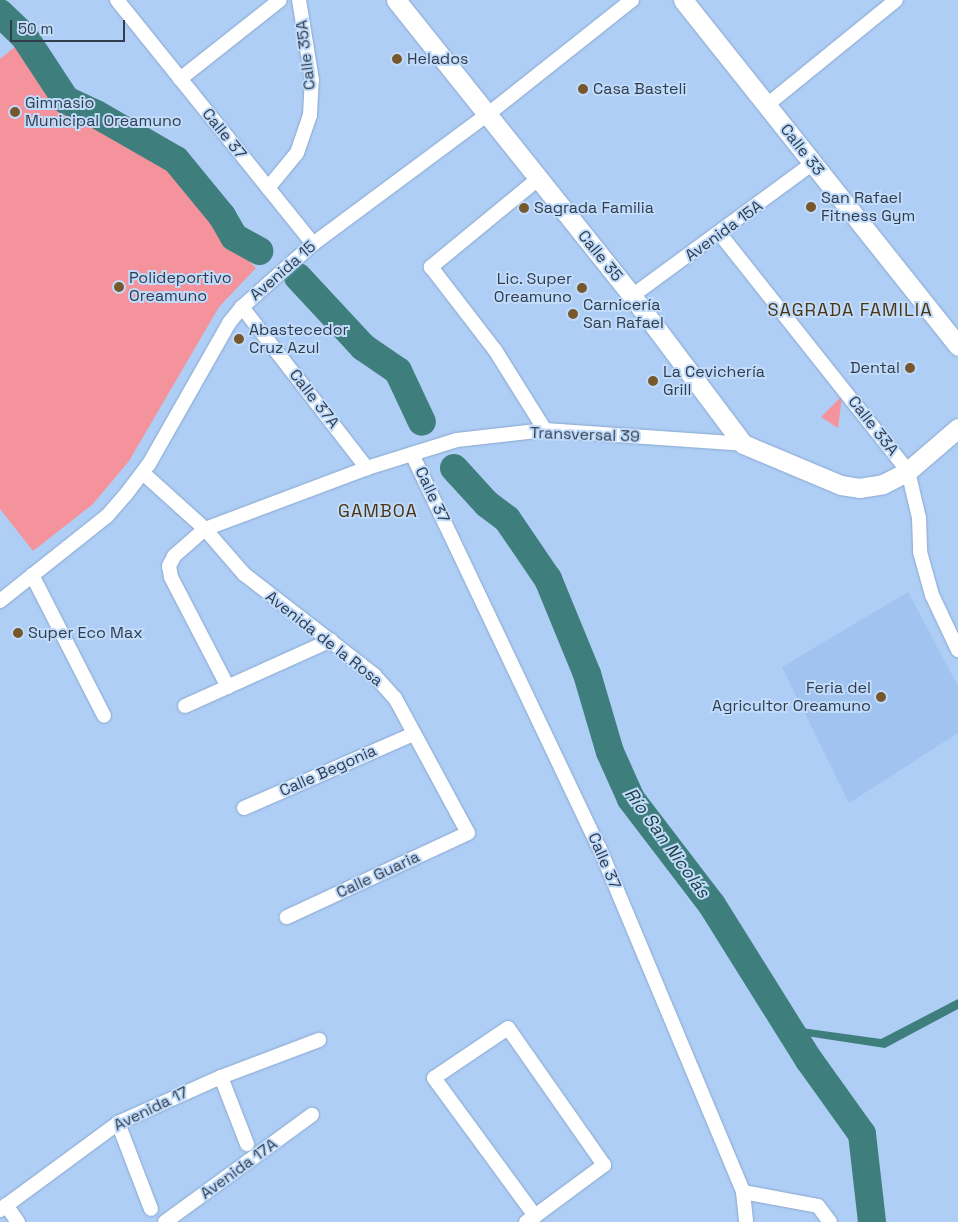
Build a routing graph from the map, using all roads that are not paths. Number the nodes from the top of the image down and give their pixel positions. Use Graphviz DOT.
graph roads {
  1 [pos="117,0"];
  2 [pos="280,0"];
  3 [pos="298,0"];
  4 [pos="396,0"];
  5 [pos="632,0"];
  6 [pos="683,0"];
  7 [pos="896,0"];
  8 [pos="180,79"];
  9 [pos="767,105"];
  10 [pos="486,115"];
  11 [pos="813,164"];
  12 [pos="538,179"];
  13 [pos="268,188"];
  14 [pos="720,234"];
  15 [pos="313,244"];
  16 [pos="632,296"];
  17 [pos="242,307"];
  18 [pos="958,346"];
  19 [pos="958,428"];
  20 [pos="544,430"];
  21 [pos="743,444"];
  22 [pos="412,454"];
  23 [pos="368,468"];
  24 [pos="908,471"];
  25 [pos="143,473"];
  26 [pos="205,529"];
  27 [pos="32,575"];
  28 [pos="0,601"];
  29 [pos="331,640"];
  30 [pos="958,650"];
  31 [pos="228,687"];
  32 [pos="185,706"];
  33 [pos="104,716"];
  34 [pos="413,734"];
  35 [pos="244,808"];
  36 [pos="468,833"];
  37 [pos="287,917"];
  38 [pos="319,1040"];
  39 [pos="221,1077"];
  40 [pos="312,1115"];
  41 [pos="118,1123"];
  42 [pos="247,1144"];
  43 [pos="743,1192"];
  44 [pos="3,1207"];
  45 [pos="151,1209"];
  46 [pos="530,1219"];
  47 [pos="830,1219"];
  48 [pos="18,1222"];
  49 [pos="165,1222"];
  50 [pos="746,1222"];
  1 -- 8 [label="street, Calle 37"];
  2 -- 8 [label="street"];
  3 -- 13 [label="street, Calle 35A"];
  4 -- 10 [label="main road, Calle 35"];
  5 -- 10 [label="street, Avenida 15"];
  6 -- 9 [label="main road, Calle 33"];
  7 -- 9 [label="street"];
  8 -- 13 [label="street, Calle 37"];
  9 -- 11 [label="main road, Calle 33"];
  10 -- 12 [label="main road, Calle 35"];
  10 -- 15 [label="street, Avenida 15"];
  11 -- 14 [label="street, Avenida 15A"];
  11 -- 18 [label="main road, Calle 33"];
  12 -- 16 [label="main road, Calle 35"];
  12 -- 20 [label="street"];
  13 -- 15 [label="street, Calle 37"];
  14 -- 16 [label="street, Avenida 15A"];
  14 -- 24 [label="street, Calle 33A"];
  15 -- 17 [label="street, Avenida 15"];
  16 -- 21 [label="main road, Calle 35"];
  17 -- 23 [label="street, Calle 37A"];
  17 -- 25 [label="street, Avenida 15"];
  19 -- 24 [label="main road"];
  20 -- 21 [label="street, Transversal 39"];
  20 -- 22 [label="street, Transversal 39"];
  21 -- 24 [label="main road, Transversal 39"];
  22 -- 23 [label="street, Transversal 39"];
  22 -- 43 [label="street, Calle 37"];
  23 -- 26 [label="street, Transversal 39"];
  24 -- 30 [label="street, Calle 33A"];
  25 -- 26 [label="street, Avenida de la Rosa"];
  25 -- 27 [label="street, Avenida 15"];
  26 -- 29 [label="street, Avenida de la Rosa"];
  26 -- 31 [label="street"];
  27 -- 28 [label="street, Avenida 15"];
  27 -- 33 [label="street"];
  29 -- 31 [label="street"];
  29 -- 34 [label="street, Avenida de la Rosa"];
  31 -- 32 [label="street"];
  34 -- 35 [label="street, Calle Begonia"];
  34 -- 36 [label="street, Avenida de la Rosa"];
  36 -- 37 [label="street, Calle Guaria"];
  38 -- 39 [label="street, Avenida 17"];
  39 -- 41 [label="street, Avenida 17"];
  39 -- 42 [label="street"];
  40 -- 49 [label="street, Avenida 17A"];
  41 -- 44 [label="street, Avenida 17"];
  41 -- 45 [label="street"];
  43 -- 47 [label="street"];
  43 -- 50 [label="street, Calle 37"];
  44 -- 48 [label="street"];
  46 -- 46 [label="street"];
}
